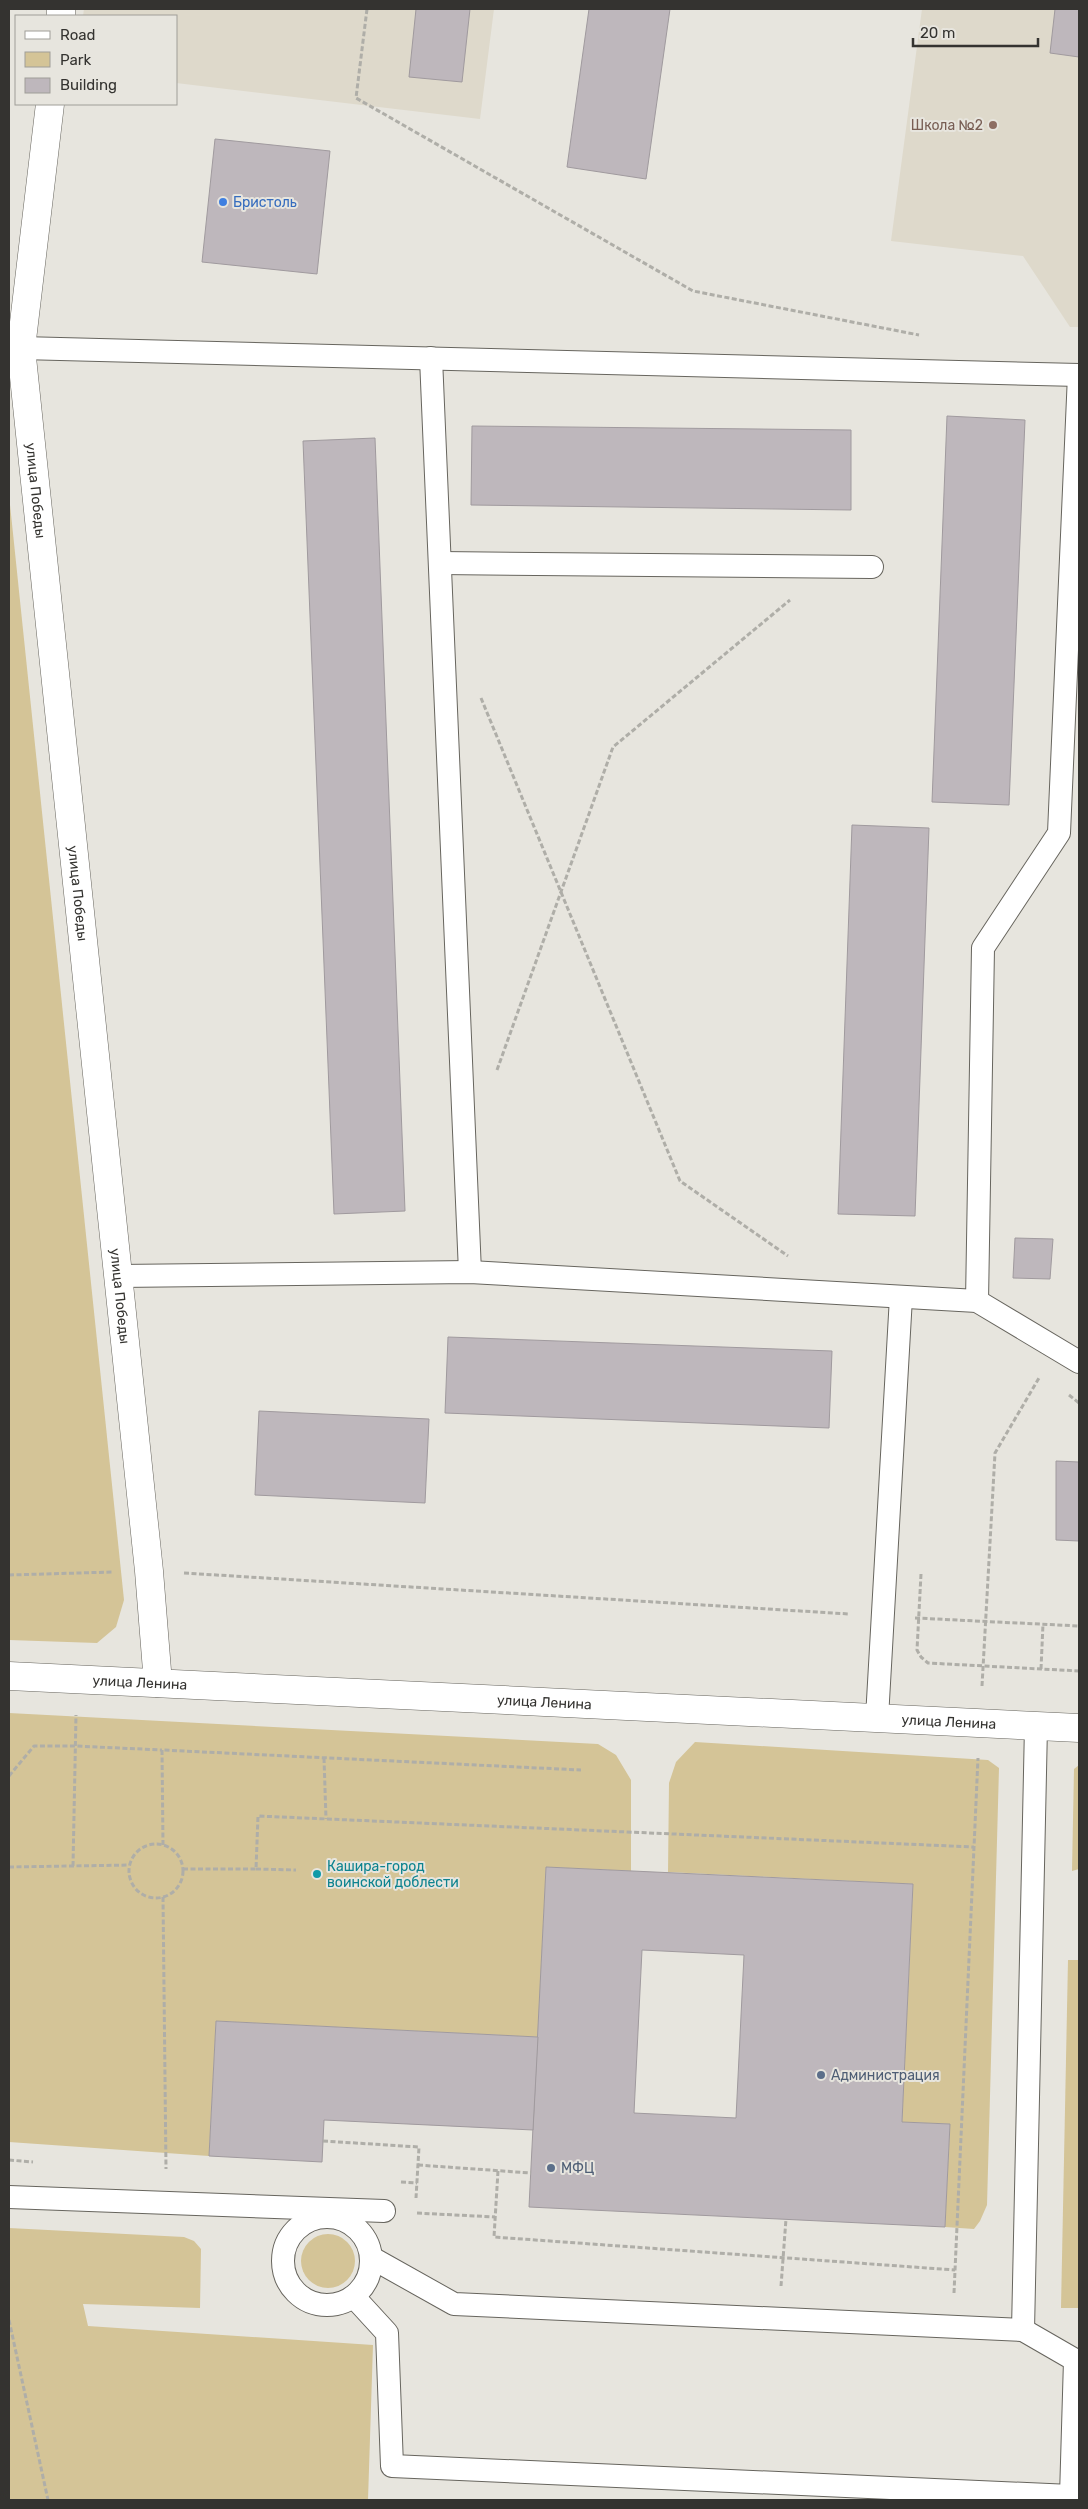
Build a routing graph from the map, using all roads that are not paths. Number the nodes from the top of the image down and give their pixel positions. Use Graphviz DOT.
graph roads {
  1 [pos="50,105"];
  2 [pos="21,348"];
  3 [pos="432,358"];
  4 [pos="1079,375"];
  5 [pos="440,563"];
  6 [pos="872,567"];
  7 [pos="470,1272"];
  8 [pos="118,1276"];
  9 [pos="901,1296"];
  10 [pos="977,1301"];
  11 [pos="1079,1362"];
  12 [pos="9,1676"];
  13 [pos="158,1683"];
  14 [pos="877,1718"];
  15 [pos="1036,1726"];
  16 [pos="1079,1728"];
  17 [pos="9,2198"];
  18 [pos="384,2211"];
  19 [pos="315,2213"];
  20 [pos="372,2258"];
  21 [pos="354,2297"];
  22 [pos="1023,2330"];
  1 -- 2 [label="street, улица Победы"];
  2 -- 3 [label="lane"];
  2 -- 8 [label="street, улица Победы"];
  3 -- 4 [label="lane"];
  3 -- 5 [label="lane"];
  4 -- 10 [label="lane"];
  5 -- 6 [label="lane"];
  5 -- 7 [label="lane"];
  7 -- 8 [label="lane"];
  7 -- 9 [label="lane"];
  8 -- 13 [label="street, улица Победы"];
  9 -- 10 [label="lane"];
  9 -- 14 [label="lane"];
  10 -- 11 [label="lane"];
  12 -- 13 [label="street, улица Ленина"];
  13 -- 14 [label="street, улица Ленина"];
  14 -- 15 [label="street, улица Ленина"];
  15 -- 16 [label="street, улица Ленина"];
  15 -- 22 [label="lane"];
  17 -- 19 [label="lane"];
  18 -- 19 [label="lane"];
  19 -- 20 [label="lane"];
  19 -- 21 [label="lane"];
  20 -- 21 [label="lane"];
  20 -- 22 [label="lane"];
  21 -- 22 [label="lane"];
}
